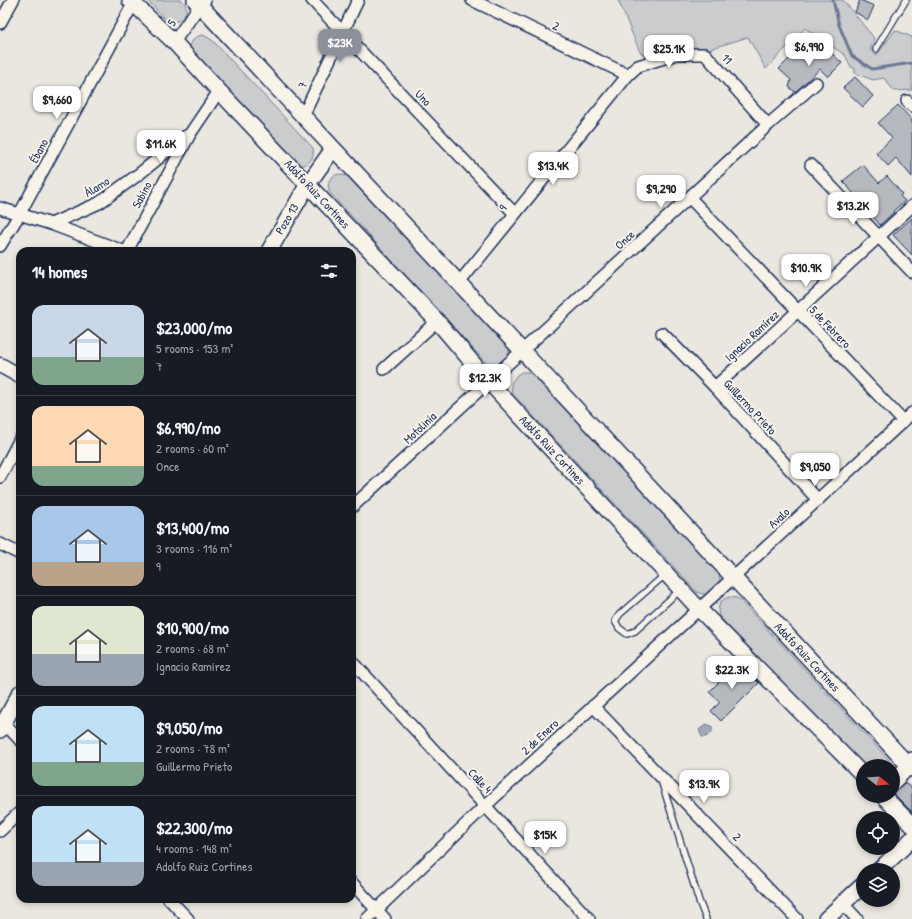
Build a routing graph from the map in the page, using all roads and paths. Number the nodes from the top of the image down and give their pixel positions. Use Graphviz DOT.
graph roads {
  1 [pos="13,0"];
  2 [pos="312,0"];
  3 [pos="358,0"];
  4 [pos="472,0"];
  5 [pos="906,0"];
  6 [pos="131,2"];
  7 [pos="200,2"];
  8 [pos="0,23"];
  9 [pos="342,32"];
  10 [pos="174,42"];
  11 [pos="876,49"];
  12 [pos="628,75"];
  13 [pos="816,84"];
  14 [pos="219,91"];
  15 [pos="303,116"];
  16 [pos="768,125"];
  17 [pos="190,134"];
  18 [pos="333,148"];
  19 [pos="811,165"];
  20 [pos="308,184"];
  21 [pos="690,198"];
  22 [pos="912,206"];
  23 [pos="0,208"];
  24 [pos="19,214"];
  25 [pos="515,214"];
  26 [pos="51,224"];
  27 [pos="879,237"];
  28 [pos="0,246"];
  29 [pos="112,247"];
  30 [pos="129,247"];
  31 [pos="271,247"];
  32 [pos="912,272"];
  33 [pos="459,283"];
  34 [pos="798,311"];
  35 [pos="437,321"];
  36 [pos="662,333"];
  37 [pos="522,351"];
  38 [pos="0,365"];
  39 [pos="384,369"];
  40 [pos="16,374"];
  41 [pos="489,382"];
  42 [pos="715,387"];
  43 [pos="912,413"];
  44 [pos="903,421"];
  45 [pos="16,447"];
  46 [pos="0,477"];
  47 [pos="818,500"];
  48 [pos="356,503"];
  49 [pos="0,544"];
  50 [pos="16,552"];
  51 [pos="666,574"];
  52 [pos="734,578"];
  53 [pos="681,589"];
  54 [pos="699,609"];
  55 [pos="356,665"];
  56 [pos="16,700"];
  57 [pos="593,706"];
  58 [pos="1,725"];
  59 [pos="16,737"];
  60 [pos="911,765"];
  61 [pos="856,768"];
  62 [pos="659,774"];
  63 [pos="900,775"];
  64 [pos="891,803"];
  65 [pos="485,806"];
  66 [pos="16,816"];
  67 [pos="912,825"];
  68 [pos="0,831"];
  69 [pos="912,840"];
  70 [pos="887,863"];
  71 [pos="356,887"];
  72 [pos="856,892"];
  73 [pos="173,903"];
  74 [pos="843,904"];
  75 [pos="377,910"];
  76 [pos="188,919"];
  77 [pos="367,919"];
  78 [pos="385,919"];
  79 [pos="589,919"];
  80 [pos="706,919"];
  81 [pos="797,919"];
  82 [pos="826,919"];
  83 [pos="857,919"];
  1 -- 8 [label="street"];
  2 -- 9 [label="street, Uno"];
  3 -- 9 [label="street, 7"];
  4 -- 12 [label="street, 2"];
  5 -- 11 [label="lane"];
  6 -- 10 [label="main road, Adolfo Ruiz Cortines"];
  6 -- 24 [label="street, Ébano"];
  7 -- 10 [label="street, 5"];
  7 -- 15 [label="main road, Adolfo Ruiz Cortines"];
  9 -- 15 [label="street, 7"];
  9 -- 25 [label="street, Uno"];
  10 -- 14 [label="main road, Adolfo Ruiz Cortines"];
  12 -- 16 [label="street, 11"];
  12 -- 25 [label="street, 9"];
  13 -- 16 [label="street, Once"];
  14 -- 17 [label="street, Sabino"];
  14 -- 20 [label="main road, Adolfo Ruiz Cortines"];
  15 -- 18 [label="main road, Adolfo Ruiz Cortines"];
  16 -- 21 [label="street, Once"];
  17 -- 26 [label="street, Álamo"];
  17 -- 30 [label="street, Sabino"];
  18 -- 20 [label="main road, Pozo 13"];
  18 -- 33 [label="main road, Adolfo Ruiz Cortines"];
  19 -- 27 [label="street"];
  20 -- 31 [label="main road, Pozo 13"];
  20 -- 35 [label="main road, Adolfo Ruiz Cortines"];
  21 -- 34 [label="street, 5 de Febrero"];
  21 -- 37 [label="street, Once"];
  22 -- 27 [label="street, Ignacio Ramírez"];
  23 -- 24 [label="street"];
  24 -- 26 [label="street"];
  24 -- 28 [label="street, Ébano"];
  25 -- 33 [label="street, 9"];
  26 -- 29 [label="street"];
  27 -- 32 [label="street"];
  27 -- 34 [label="street, Ignacio Ramírez"];
  33 -- 37 [label="main road, Adolfo Ruiz Cortines"];
  34 -- 42 [label="street, Ignacio Ramírez"];
  34 -- 44 [label="street, 5 de Febrero"];
  35 -- 39 [label="street"];
  35 -- 41 [label="main road, Adolfo Ruiz Cortines"];
  36 -- 42 [label="street, Guillermo Prieto"];
  37 -- 41 [label="street, Motolinía"];
  37 -- 52 [label="main road, Adolfo Ruiz Cortines"];
  38 -- 40 [label="street"];
  41 -- 48 [label="street, Motolinía"];
  41 -- 51 [label="main road, Adolfo Ruiz Cortines"];
  42 -- 47 [label="street, Guillermo Prieto"];
  43 -- 44 [label="street, Avalo"];
  44 -- 47 [label="street, Avalo"];
  45 -- 46 [label="street"];
  47 -- 52 [label="street, Avalo"];
  49 -- 50 [label="street"];
  51 -- 53 [label="main road, Adolfo Ruiz Cortines"];
  51 -- 53 [label="lane"];
  52 -- 54 [label="street, 2 de Enero"];
  52 -- 60 [label="main road, Adolfo Ruiz Cortines"];
  53 -- 54 [label="main road, Adolfo Ruiz Cortines"];
  54 -- 57 [label="street, 2 de Enero"];
  54 -- 61 [label="main road, Adolfo Ruiz Cortines"];
  55 -- 65 [label="street, Calle 4"];
  56 -- 58 [label="main road"];
  57 -- 62 [label="street, 2"];
  57 -- 65 [label="street, 2 de Enero"];
  58 -- 59 [label="street"];
  60 -- 63 [label="main road"];
  62 -- 80 [label="lane, 2"];
  62 -- 81 [label="street, 2"];
  64 -- 67 [label="main road"];
  65 -- 75 [label="street, 2 de Enero"];
  65 -- 79 [label="street, Calle 4"];
  66 -- 68 [label="street"];
  69 -- 70 [label="main road"];
  71 -- 75 [label="street"];
  72 -- 74 [label="main road"];
  73 -- 76 [label="street"];
  74 -- 82 [label="main road"];
  74 -- 83 [label="street"];
  75 -- 77 [label="street, 2 de Enero"];
  75 -- 78 [label="street"];
}
